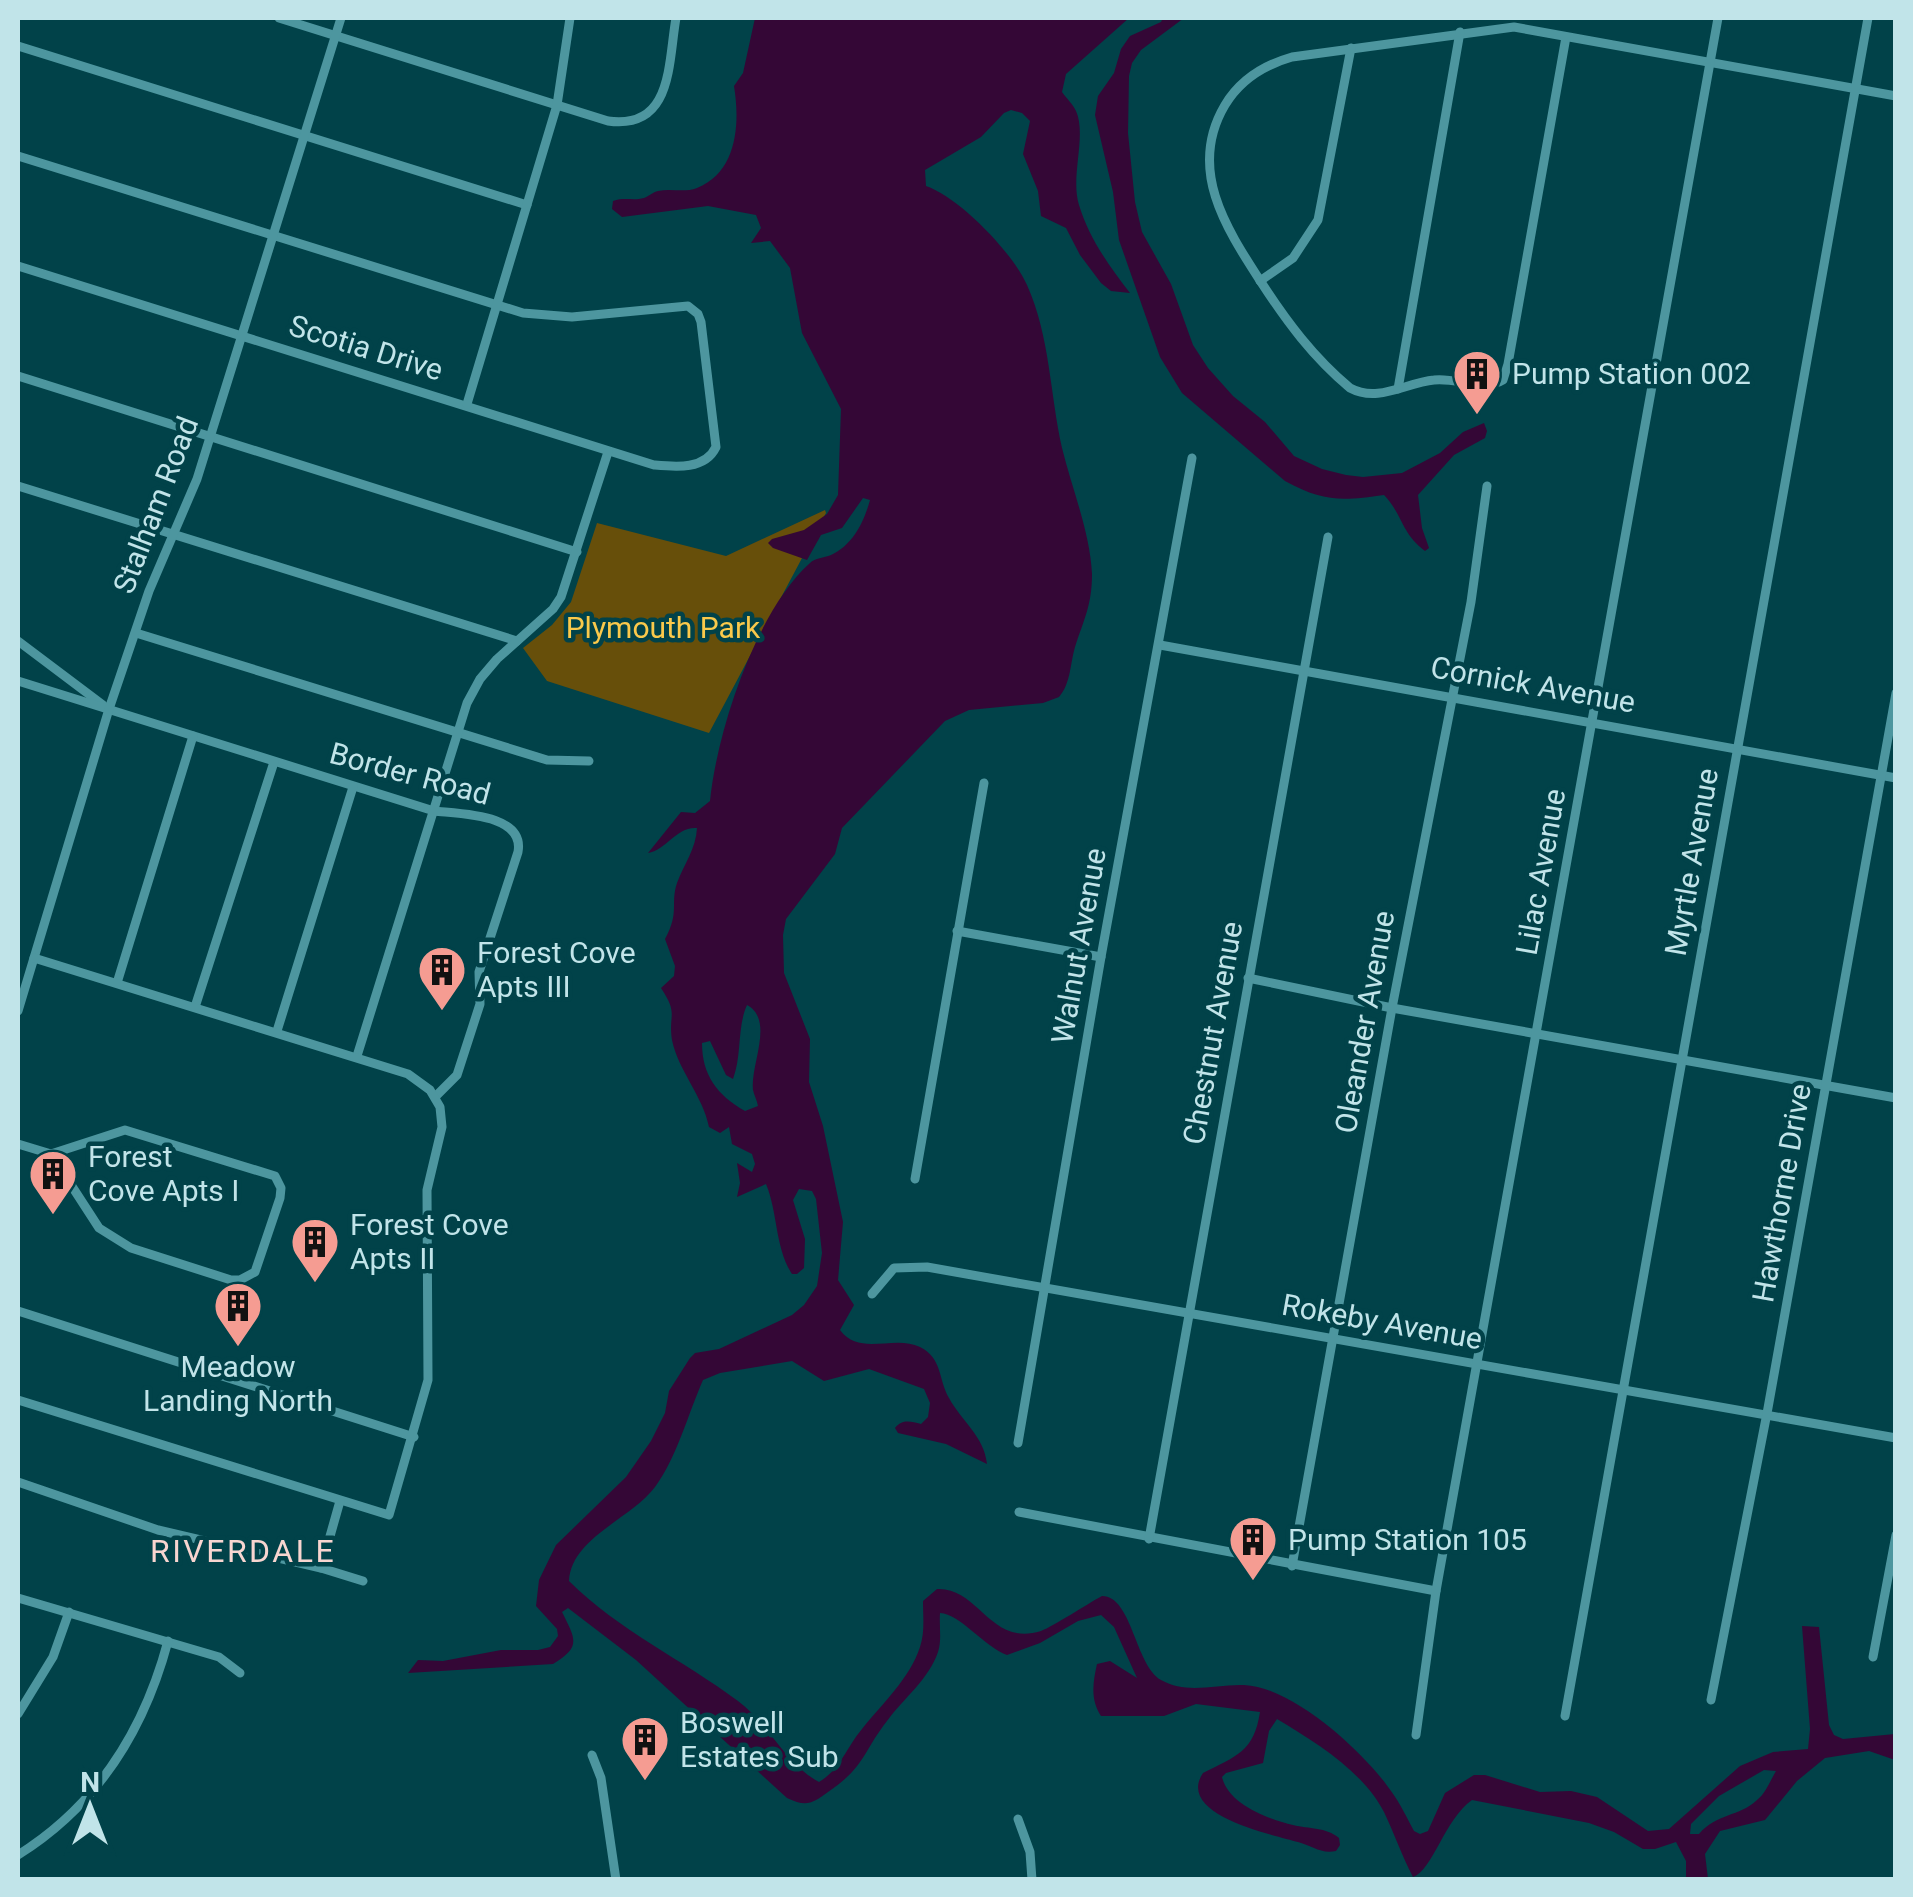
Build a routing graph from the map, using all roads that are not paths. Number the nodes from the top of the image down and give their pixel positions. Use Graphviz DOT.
graph roads {
  1 [pos="279,18"];
  2 [pos="341,18"];
  3 [pos="570,18"];
  4 [pos="676,18"];
  5 [pos="1718,18"];
  6 [pos="1868,18"];
  7 [pos="1460,32"];
  8 [pos="336,36"];
  9 [pos="1566,37"];
  10 [pos="18,46"];
  11 [pos="1351,48"];
  12 [pos="1710,63"];
  13 [pos="1855,88"];
  14 [pos="1896,96"];
  15 [pos="557,104"];
  16 [pos="305,136"];
  17 [pos="18,156"];
  18 [pos="527,205"];
  19 [pos="274,236"];
  20 [pos="18,266"];
  21 [pos="1260,281"];
  22 [pos="496,305"];
  23 [pos="242,336"];
  24 [pos="18,376"];
  25 [pos="1398,389"];
  26 [pos="468,404"];
  27 [pos="211,436"];
  28 [pos="608,452"];
  29 [pos="1192,458"];
  30 [pos="18,486"];
  31 [pos="1487,486"];
  32 [pos="174,535"];
  33 [pos="1328,537"];
  34 [pos="577,552"];
  35 [pos="136,633"];
  36 [pos="18,641"];
  37 [pos="517,642"];
  38 [pos="1160,645"];
  39 [pos="1304,669"];
  40 [pos="56,670"];
  41 [pos="18,681"];
  42 [pos="44,689"];
  43 [pos="1896,693"];
  44 [pos="1451,695"];
  45 [pos="109,709"];
  46 [pos="1593,721"];
  47 [pos="458,733"];
  48 [pos="193,736"];
  49 [pos="1738,748"];
  50 [pos="589,761"];
  51 [pos="274,762"];
  52 [pos="1880,775"];
  53 [pos="1896,778"];
  54 [pos="984,783"];
  55 [pos="354,787"];
  56 [pos="434,811"];
  57 [pos="957,931"];
  58 [pos="1101,957"];
  59 [pos="34,958"];
  60 [pos="1248,978"];
  61 [pos="117,982"];
  62 [pos="196,1007"];
  63 [pos="1392,1008"];
  64 [pos="18,1011"];
  65 [pos="277,1032"];
  66 [pos="1537,1034"];
  67 [pos="357,1056"];
  68 [pos="1682,1060"];
  69 [pos="1827,1086"];
  70 [pos="435,1098"];
  71 [pos="1896,1098"];
  72 [pos="18,1144"];
  73 [pos="51,1154"];
  74 [pos="915,1179"];
  75 [pos="1044,1286"];
  76 [pos="872,1294"];
  77 [pos="18,1311"];
  78 [pos="1188,1314"];
  79 [pos="1334,1338"];
  80 [pos="1478,1365"];
  81 [pos="1622,1389"];
  82 [pos="18,1400"];
  83 [pos="1767,1416"];
  84 [pos="414,1437"];
  85 [pos="1896,1438"];
  86 [pos="1018,1443"];
  87 [pos="18,1482"];
  88 [pos="340,1501"];
  89 [pos="1019,1512"];
  90 [pos="1896,1535"];
  91 [pos="1149,1538"];
  92 [pos="1292,1566"];
  93 [pos="321,1568"];
  94 [pos="362,1581"];
  95 [pos="1436,1591"];
  96 [pos="18,1598"];
  97 [pos="69,1612"];
  98 [pos="168,1642"];
  99 [pos="1873,1657"];
  100 [pos="240,1672"];
  101 [pos="1711,1700"];
  102 [pos="18,1714"];
  103 [pos="1564,1716"];
  104 [pos="1416,1735"];
  105 [pos="592,1755"];
  106 [pos="1018,1818"];
  107 [pos="18,1855"];
  108 [pos="616,1880"];
  109 [pos="1032,1880"];
  1 -- 8 [label="street"];
  2 -- 8 [label="street, Stalham Road"];
  3 -- 15 [label="street"];
  4 -- 15 [label="street"];
  5 -- 12 [label="street, Lilac Avenue"];
  6 -- 13 [label="street, Myrtle Avenue"];
  7 -- 9 [label="street"];
  7 -- 11 [label="street"];
  7 -- 25 [label="street"];
  8 -- 15 [label="street"];
  8 -- 16 [label="street, Stalham Road"];
  9 -- 12 [label="street"];
  9 -- 25 [label="street"];
  10 -- 16 [label="street"];
  11 -- 21 [label="street"];
  11 -- 21 [label="street"];
  12 -- 13 [label="street"];
  12 -- 46 [label="street, Lilac Avenue"];
  13 -- 14 [label="street"];
  13 -- 49 [label="street, Myrtle Avenue"];
  15 -- 18 [label="street"];
  16 -- 18 [label="street"];
  16 -- 19 [label="street, Stalham Road"];
  17 -- 19 [label="street"];
  18 -- 22 [label="street"];
  19 -- 22 [label="street"];
  19 -- 23 [label="street, Stalham Road"];
  20 -- 23 [label="street, Scotia Drive"];
  21 -- 25 [label="street"];
  22 -- 26 [label="street"];
  22 -- 28 [label="street, Scotia Drive"];
  23 -- 26 [label="street, Scotia Drive"];
  23 -- 27 [label="street, Stalham Road"];
  24 -- 27 [label="street"];
  26 -- 28 [label="street, Scotia Drive"];
  27 -- 32 [label="street, Stalham Road"];
  27 -- 34 [label="street"];
  28 -- 34 [label="street"];
  29 -- 38 [label="street, Walnut Avenue"];
  30 -- 32 [label="street"];
  31 -- 44 [label="street, Oleander Avenue"];
  32 -- 35 [label="street, Stalham Road"];
  32 -- 37 [label="street"];
  33 -- 39 [label="street, Chestnut Avenue"];
  34 -- 37 [label="street"];
  35 -- 45 [label="street, Stalham Road"];
  35 -- 47 [label="street"];
  36 -- 40 [label="street"];
  37 -- 47 [label="street"];
  38 -- 39 [label="street, Cornick Avenue"];
  38 -- 58 [label="street, Walnut Avenue"];
  39 -- 44 [label="street, Cornick Avenue"];
  39 -- 60 [label="street, Chestnut Avenue"];
  40 -- 42 [label="street"];
  40 -- 45 [label="street"];
  41 -- 42 [label="street, Border Road"];
  42 -- 45 [label="street, Border Road"];
  43 -- 52 [label="street, Hawthorne Drive"];
  44 -- 46 [label="street, Cornick Avenue"];
  44 -- 63 [label="street, Oleander Avenue"];
  45 -- 48 [label="street, Border Road"];
  45 -- 59 [label="street, Stalham Road"];
  46 -- 49 [label="street, Cornick Avenue"];
  46 -- 66 [label="street, Lilac Avenue"];
  47 -- 50 [label="street"];
  47 -- 56 [label="street"];
  48 -- 51 [label="street, Border Road"];
  48 -- 61 [label="street"];
  49 -- 52 [label="street, Cornick Avenue"];
  49 -- 68 [label="street, Myrtle Avenue"];
  51 -- 55 [label="street, Border Road"];
  51 -- 62 [label="street"];
  52 -- 53 [label="street, Cornick Avenue"];
  52 -- 69 [label="street, Hawthorne Drive"];
  54 -- 57 [label="street"];
  55 -- 56 [label="street, Border Road"];
  55 -- 65 [label="street"];
  56 -- 67 [label="street"];
  56 -- 70 [label="street, Border Road"];
  57 -- 58 [label="street"];
  57 -- 74 [label="street"];
  58 -- 75 [label="street, Walnut Avenue"];
  59 -- 61 [label="street"];
  59 -- 64 [label="street, Stalham Road"];
  60 -- 63 [label="street"];
  60 -- 78 [label="street, Chestnut Avenue"];
  61 -- 62 [label="street"];
  62 -- 65 [label="street"];
  63 -- 66 [label="street"];
  63 -- 79 [label="street, Oleander Avenue"];
  65 -- 67 [label="street"];
  66 -- 68 [label="street"];
  66 -- 80 [label="street, Lilac Avenue"];
  67 -- 70 [label="street"];
  68 -- 69 [label="street"];
  68 -- 81 [label="street, Myrtle Avenue"];
  69 -- 71 [label="street"];
  69 -- 83 [label="street, Hawthorne Drive"];
  70 -- 84 [label="street"];
  72 -- 73 [label="street"];
  73 -- 73 [label="street"];
  75 -- 76 [label="street, Rokeby Avenue"];
  75 -- 78 [label="street, Rokeby Avenue"];
  75 -- 86 [label="street, Walnut Avenue"];
  77 -- 84 [label="street"];
  78 -- 79 [label="street, Rokeby Avenue"];
  78 -- 91 [label="street, Chestnut Avenue"];
  79 -- 80 [label="street, Rokeby Avenue"];
  79 -- 92 [label="street, Oleander Avenue"];
  80 -- 81 [label="street, Rokeby Avenue"];
  80 -- 95 [label="street, Lilac Avenue"];
  81 -- 83 [label="street, Rokeby Avenue"];
  81 -- 103 [label="street, Myrtle Avenue"];
  82 -- 88 [label="street"];
  83 -- 85 [label="street, Rokeby Avenue"];
  83 -- 101 [label="street, Hawthorne Drive"];
  84 -- 88 [label="street"];
  87 -- 93 [label="street"];
  88 -- 93 [label="street"];
  89 -- 91 [label="street"];
  90 -- 99 [label="street"];
  91 -- 92 [label="street"];
  92 -- 95 [label="street"];
  93 -- 94 [label="street"];
  95 -- 104 [label="street, Lilac Avenue"];
  96 -- 97 [label="street"];
  97 -- 98 [label="street"];
  97 -- 102 [label="street"];
  98 -- 100 [label="street"];
  98 -- 107 [label="street"];
  105 -- 108 [label="street"];
  106 -- 109 [label="street"];
}
